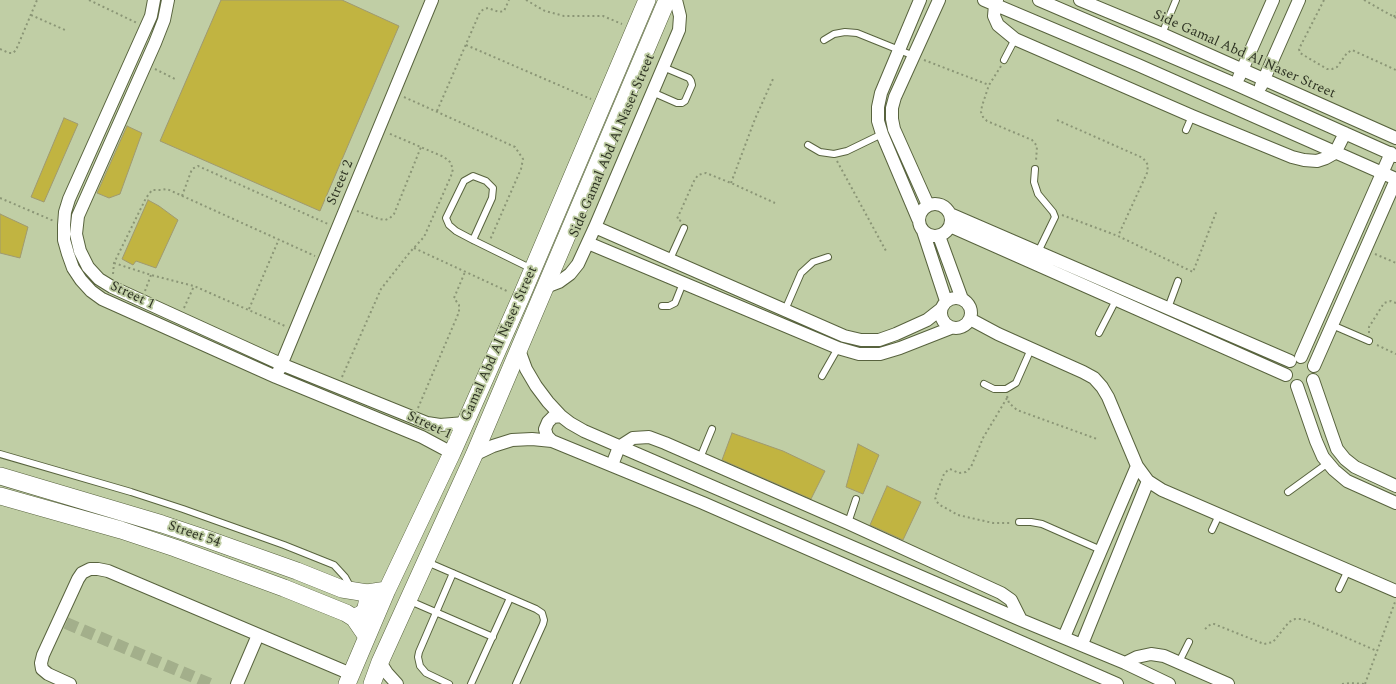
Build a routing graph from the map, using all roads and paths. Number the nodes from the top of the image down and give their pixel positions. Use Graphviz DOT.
graph roads {
  1 [pos="37,0"];
  2 [pos="89,0"];
  3 [pos="154,0"];
  4 [pos="168,0"];
  5 [pos="432,0"];
  6 [pos="509,0"];
  7 [pos="526,0"];
  8 [pos="647,0"];
  9 [pos="667,0"];
  10 [pos="676,0"];
  11 [pos="920,0"];
  12 [pos="939,0"];
  13 [pos="984,0"];
  14 [pos="1039,0"];
  15 [pos="1080,0"];
  16 [pos="1176,0"];
  17 [pos="1273,0"];
  18 [pos="1299,0"];
  19 [pos="1324,0"];
  20 [pos="1364,0"];
  21 [pos="996,2"];
  22 [pos="1396,12"];
  23 [pos="31,15"];
  24 [pos="1395,17"];
  25 [pos="146,28"];
  26 [pos="635,28"];
  27 [pos="65,30"];
  28 [pos="1162,34"];
  29 [pos="824,40"];
  30 [pos="1015,40"];
  31 [pos="466,45"];
  32 [pos="0,49"];
  33 [pos="899,50"];
  34 [pos="914,56"];
  35 [pos="1004,60"];
  36 [pos="145,65"];
  37 [pos="663,67"];
  38 [pos="1242,70"];
  39 [pos="1396,70"];
  40 [pos="177,80"];
  41 [pos="773,80"];
  42 [pos="1264,80"];
  43 [pos="1235,84"];
  44 [pos="989,85"];
  45 [pos="652,92"];
  46 [pos="394,93"];
  47 [pos="1257,94"];
  48 [pos="603,104"];
  49 [pos="437,112"];
  50 [pos="1192,116"];
  51 [pos="1057,120"];
  52 [pos="379,129"];
  53 [pos="1186,130"];
  54 [pos="1345,133"];
  55 [pos="882,134"];
  56 [pos="1396,138"];
  57 [pos="808,145"];
  58 [pos="421,147"];
  59 [pos="1335,152"];
  60 [pos="834,154"];
  61 [pos="1393,154"];
  62 [pos="1035,169"];
  63 [pos="1382,173"];
  64 [pos="1396,179"];
  65 [pos="731,183"];
  66 [pos="182,196"];
  67 [pos="0,198"];
  68 [pos="775,203"];
  69 [pos="928,205"];
  70 [pos="347,206"];
  71 [pos="1217,210"];
  72 [pos="1053,212"];
  73 [pos="918,219"];
  74 [pos="950,220"];
  75 [pos="64,225"];
  76 [pos="596,227"];
  77 [pos="338,228"];
  78 [pos="684,228"];
  79 [pos="923,231"];
  80 [pos="939,236"];
  81 [pos="1118,236"];
  82 [pos="279,239"];
  83 [pos="473,240"];
  84 [pos="588,243"];
  85 [pos="487,246"];
  86 [pos="414,248"];
  87 [pos="1365,249"];
  88 [pos="886,252"];
  89 [pos="1038,252"];
  90 [pos="828,257"];
  91 [pos="670,259"];
  92 [pos="324,260"];
  93 [pos="114,263"];
  94 [pos="1396,263"];
  95 [pos="533,270"];
  96 [pos="466,272"];
  97 [pos="151,275"];
  98 [pos="1337,276"];
  99 [pos="1178,281"];
  100 [pos="1351,282"];
  101 [pos="683,283"];
  102 [pos="194,286"];
  103 [pos="730,286"];
  104 [pos="112,287"];
  105 [pos="546,287"];
  106 [pos="521,297"];
  107 [pos="962,299"];
  108 [pos="141,300"];
  109 [pos="724,300"];
  110 [pos="1116,300"];
  111 [pos="1396,303"];
  112 [pos="944,305"];
  113 [pos="662,306"];
  114 [pos="1168,308"];
  115 [pos="248,310"];
  116 [pos="786,310"];
  117 [pos="180,318"];
  118 [pos="970,319"];
  119 [pos="1332,325"];
  120 [pos="1369,326"];
  121 [pos="951,328"];
  122 [pos="295,331"];
  123 [pos="1099,333"];
  124 [pos="1369,341"];
  125 [pos="838,348"];
  126 [pos="1031,349"];
  127 [pos="519,350"];
  128 [pos="1396,354"];
  129 [pos="1296,359"];
  130 [pos="281,364"];
  131 [pos="1314,366"];
  132 [pos="1286,375"];
  133 [pos="822,376"];
  134 [pos="276,377"];
  135 [pos="1313,380"];
  136 [pos="984,384"];
  137 [pos="1297,386"];
  138 [pos="338,387"];
  139 [pos="1006,389"];
  140 [pos="1008,397"];
  141 [pos="561,416"];
  142 [pos="414,418"];
  143 [pos="465,423"];
  144 [pos="712,429"];
  145 [pos="1097,439"];
  146 [pos="552,441"];
  147 [pos="619,447"];
  148 [pos="452,453"];
  149 [pos="0,454"];
  150 [pos="474,454"];
  151 [pos="700,458"];
  152 [pos="1328,463"];
  153 [pos="612,465"];
  154 [pos="1137,466"];
  155 [pos="0,476"];
  156 [pos="1148,481"];
  157 [pos="711,485"];
  158 [pos="1396,486"];
  159 [pos="1288,492"];
  160 [pos="0,496"];
  161 [pos="856,499"];
  162 [pos="1396,503"];
  163 [pos="703,504"];
  164 [pos="1219,515"];
  165 [pos="1019,522"];
  166 [pos="848,523"];
  167 [pos="1212,530"];
  168 [pos="1099,554"];
  169 [pos="426,562"];
  170 [pos="1114,564"];
  171 [pos="1348,570"];
  172 [pos="453,573"];
  173 [pos="1339,589"];
  174 [pos="388,590"];
  175 [pos="1396,591"];
  176 [pos="360,592"];
  177 [pos="510,598"];
  178 [pos="1396,598"];
  179 [pos="409,600"];
  180 [pos="436,612"];
  181 [pos="354,618"];
  182 [pos="1021,620"];
  183 [pos="1205,629"];
  184 [pos="258,635"];
  185 [pos="367,637"];
  186 [pos="493,637"];
  187 [pos="1064,637"];
  188 [pos="1189,642"];
  189 [pos="1082,644"];
  190 [pos="1377,651"];
  191 [pos="380,662"];
  192 [pos="1179,662"];
  193 [pos="1125,663"];
  194 [pos="349,679"];
  195 [pos="70,684"];
  196 [pos="237,684"];
  197 [pos="372,684"];
  198 [pos="397,684"];
  199 [pos="449,684"];
  200 [pos="471,684"];
  201 [pos="516,684"];
  202 [pos="1117,684"];
  203 [pos="1169,684"];
  204 [pos="1228,684"];
  205 [pos="1342,684"];
  206 [pos="1366,684"];
  1 -- 23 [label="path"];
  2 -- 25 [label="path"];
  3 -- 25 [label="street, Street 1"];
  4 -- 36 [label="street, Street 1"];
  5 -- 46 [label="street, Street 2"];
  6 -- 31 [label="path"];
  7 -- 26 [label="path"];
  8 -- 26 [label="main road, Gamal Abd Al Naser Street"];
  9 -- 105 [label="main road, Gamal Abd Al Naser Street"];
  10 -- 37 [label="street, Side Gamal Abd Al Naser Street"];
  11 -- 33 [label="street"];
  12 -- 34 [label="street"];
  13 -- 21 [label="street"];
  14 -- 43 [label="street"];
  15 -- 28 [label="street, Side Gamal Abd Al Naser Street"];
  16 -- 28 [label="lane"];
  17 -- 38 [label="street"];
  18 -- 42 [label="street"];
  19 -- 39 [label="path"];
  20 -- 24 [label="path"];
  21 -- 30 [label="street"];
  21 -- 59 [label="street"];
  22 -- 24 [label="path"];
  23 -- 27 [label="path"];
  23 -- 32 [label="path"];
  25 -- 75 [label="street, Street 1"];
  26 -- 48 [label="main road, Gamal Abd Al Naser Street"];
  28 -- 38 [label="street, Side Gamal Abd Al Naser Street"];
  29 -- 33 [label="lane"];
  30 -- 35 [label="lane"];
  30 -- 50 [label="street"];
  31 -- 48 [label="path"];
  31 -- 49 [label="path"];
  33 -- 34 [label="lane"];
  33 -- 55 [label="street"];
  34 -- 44 [label="path"];
  34 -- 69 [label="street"];
  35 -- 44 [label="path"];
  36 -- 40 [label="path"];
  36 -- 104 [label="street, Street 1"];
  37 -- 45 [label="street, Side Gamal Abd Al Naser Street"];
  37 -- 45 [label="lane"];
  38 -- 42 [label="street, Side Gamal Abd Al Naser Street"];
  38 -- 43 [label="street"];
  41 -- 65 [label="path"];
  42 -- 47 [label="street"];
  42 -- 56 [label="street, Side Gamal Abd Al Naser Street"];
  43 -- 47 [label="street"];
  44 -- 62 [label="path"];
  45 -- 76 [label="street, Side Gamal Abd Al Naser Street"];
  46 -- 49 [label="path"];
  46 -- 52 [label="street, Street 2"];
  47 -- 54 [label="street"];
  48 -- 95 [label="main road, Gamal Abd Al Naser Street"];
  49 -- 85 [label="path"];
  50 -- 53 [label="lane"];
  50 -- 59 [label="street"];
  51 -- 81 [label="path"];
  52 -- 58 [label="path"];
  52 -- 70 [label="street, Street 2"];
  54 -- 59 [label="street"];
  54 -- 61 [label="street"];
  55 -- 60 [label="lane"];
  55 -- 73 [label="street"];
  57 -- 60 [label="lane"];
  58 -- 70 [label="path"];
  58 -- 86 [label="path"];
  59 -- 63 [label="street"];
  60 -- 88 [label="path"];
  61 -- 63 [label="street"];
  62 -- 72 [label="lane"];
  63 -- 64 [label="street"];
  63 -- 98 [label="street"];
  64 -- 87 [label="street"];
  65 -- 68 [label="path"];
  65 -- 78 [label="path"];
  66 -- 77 [label="path"];
  66 -- 82 [label="path"];
  66 -- 93 [label="path"];
  67 -- 75 [label="path"];
  69 -- 73 [label="street"];
  69 -- 74 [label="street"];
  70 -- 77 [label="street, Street 2"];
  71 -- 81 [label="path"];
  72 -- 81 [label="path"];
  72 -- 89 [label="lane"];
  73 -- 79 [label="street"];
  74 -- 80 [label="street"];
  74 -- 89 [label="street"];
  74 -- 110 [label="street"];
  75 -- 134 [label="street, Street 1"];
  76 -- 84 [label="street, Side Gamal Abd Al Naser Street"];
  76 -- 91 [label="street"];
  77 -- 92 [label="street, Street 2"];
  78 -- 91 [label="lane"];
  79 -- 80 [label="street"];
  79 -- 112 [label="street"];
  80 -- 107 [label="street"];
  82 -- 92 [label="path"];
  82 -- 115 [label="path"];
  83 -- 83 [label="lane"];
  83 -- 85 [label="lane"];
  84 -- 101 [label="street"];
  84 -- 105 [label="street, Side Gamal Abd Al Naser Street"];
  85 -- 95 [label="lane"];
  86 -- 96 [label="path"];
  86 -- 138 [label="path"];
  87 -- 94 [label="path"];
  87 -- 100 [label="street"];
  89 -- 114 [label="street"];
  90 -- 116 [label="lane"];
  91 -- 103 [label="street"];
  92 -- 122 [label="street, Street 2"];
  93 -- 97 [label="path"];
  93 -- 104 [label="path"];
  95 -- 106 [label="main road, Gamal Abd Al Naser Street"];
  96 -- 106 [label="path"];
  96 -- 142 [label="path"];
  97 -- 102 [label="path"];
  97 -- 108 [label="path"];
  98 -- 100 [label="street"];
  98 -- 129 [label="street"];
  99 -- 114 [label="lane"];
  100 -- 119 [label="street"];
  101 -- 109 [label="street"];
  101 -- 113 [label="lane"];
  102 -- 115 [label="path"];
  102 -- 117 [label="path"];
  103 -- 109 [label="street"];
  103 -- 116 [label="street"];
  104 -- 108 [label="street, Street 1"];
  105 -- 127 [label="main road, Gamal Abd Al Naser Street"];
  106 -- 143 [label="main road, Gamal Abd Al Naser Street"];
  107 -- 112 [label="street"];
  107 -- 118 [label="street"];
  108 -- 117 [label="street, Street 1"];
  109 -- 125 [label="street"];
  110 -- 123 [label="lane"];
  110 -- 132 [label="street"];
  111 -- 120 [label="path"];
  112 -- 116 [label="street"];
  112 -- 121 [label="street"];
  114 -- 129 [label="street"];
  115 -- 122 [label="path"];
  117 -- 130 [label="street, Street 1"];
  118 -- 121 [label="street"];
  118 -- 126 [label="street"];
  119 -- 124 [label="lane"];
  119 -- 131 [label="street"];
  121 -- 125 [label="street"];
  122 -- 130 [label="street, Street 2"];
  124 -- 128 [label="path"];
  125 -- 133 [label="lane"];
  126 -- 139 [label="lane"];
  126 -- 154 [label="street"];
  127 -- 141 [label="street"];
  127 -- 150 [label="main road, Gamal Abd Al Naser Street"];
  129 -- 131 [label="street"];
  129 -- 132 [label="street"];
  130 -- 134 [label="street, Street 2"];
  130 -- 138 [label="street, Street 1"];
  131 -- 135 [label="street"];
  132 -- 137 [label="street"];
  134 -- 148 [label="street, Street 1"];
  135 -- 137 [label="street"];
  135 -- 158 [label="street"];
  136 -- 139 [label="lane"];
  137 -- 152 [label="street"];
  138 -- 142 [label="street, Street 1"];
  139 -- 140 [label="path"];
  140 -- 145 [label="path"];
  140 -- 165 [label="path"];
  141 -- 146 [label="street"];
  141 -- 147 [label="street"];
  142 -- 143 [label="street, Street 1"];
  143 -- 148 [label="main road, Gamal Abd Al Naser Street"];
  144 -- 151 [label="lane"];
  146 -- 150 [label="street"];
  146 -- 153 [label="street"];
  147 -- 151 [label="street"];
  147 -- 153 [label="street"];
  147 -- 157 [label="street"];
  148 -- 174 [label="main road, Gamal Abd Al Naser Street"];
  149 -- 176 [label="lane"];
  150 -- 169 [label="main road, Gamal Abd Al Naser Street"];
  151 -- 166 [label="street"];
  152 -- 159 [label="lane"];
  152 -- 162 [label="street"];
  153 -- 163 [label="street"];
  154 -- 156 [label="street"];
  154 -- 168 [label="street"];
  155 -- 176 [label="main road, Street 54"];
  156 -- 164 [label="street"];
  156 -- 170 [label="street"];
  157 -- 163 [label="street"];
  157 -- 182 [label="street"];
  160 -- 181 [label="main road, Street 54"];
  161 -- 166 [label="lane"];
  163 -- 202 [label="street"];
  164 -- 167 [label="lane"];
  164 -- 171 [label="street"];
  165 -- 168 [label="lane"];
  166 -- 182 [label="street"];
  168 -- 170 [label="street"];
  168 -- 187 [label="street"];
  169 -- 172 [label="lane"];
  169 -- 179 [label="main road, Gamal Abd Al Naser Street"];
  170 -- 189 [label="street"];
  171 -- 173 [label="lane"];
  171 -- 175 [label="street"];
  172 -- 177 [label="lane"];
  172 -- 180 [label="lane"];
  174 -- 176 [label="main road, Street 54"];
  174 -- 185 [label="main road, Gamal Abd Al Naser Street"];
  176 -- 181 [label="main road"];
  177 -- 186 [label="lane"];
  177 -- 201 [label="lane"];
  178 -- 190 [label="path"];
  179 -- 180 [label="lane"];
  179 -- 191 [label="main road, Gamal Abd Al Naser Street"];
  180 -- 186 [label="lane"];
  180 -- 199 [label="lane"];
  181 -- 185 [label="main road, Street 54"];
  182 -- 187 [label="street"];
  183 -- 190 [label="path"];
  184 -- 194 [label="street"];
  184 -- 195 [label="street"];
  184 -- 196 [label="street"];
  185 -- 194 [label="main road, Gamal Abd Al Naser Street"];
  186 -- 200 [label="lane"];
  187 -- 189 [label="street"];
  188 -- 192 [label="lane"];
  189 -- 193 [label="street"];
  190 -- 206 [label="path"];
  191 -- 197 [label="main road, Gamal Abd Al Naser Street"];
  191 -- 198 [label="street"];
  192 -- 193 [label="street"];
  192 -- 204 [label="street"];
  193 -- 203 [label="street"];
  205 -- 206 [label="path"];
}
